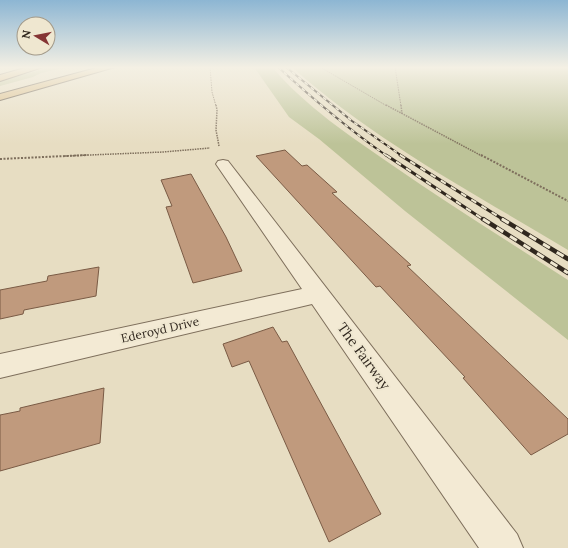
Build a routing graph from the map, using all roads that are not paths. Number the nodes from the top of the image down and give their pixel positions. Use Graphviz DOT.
graph roads {
  1 [pos="16,93"];
  2 [pos="0,97"];
  3 [pos="217,156"];
  4 [pos="319,294"];
  5 [pos="0,366"];
  6 [pos="503,548"];
  1 -- 2 [label="highway"];
  3 -- 4 [label="street, The Fairway"];
  4 -- 5 [label="street, Ederoyd Drive"];
  4 -- 6 [label="street, The Fairway"];
}
